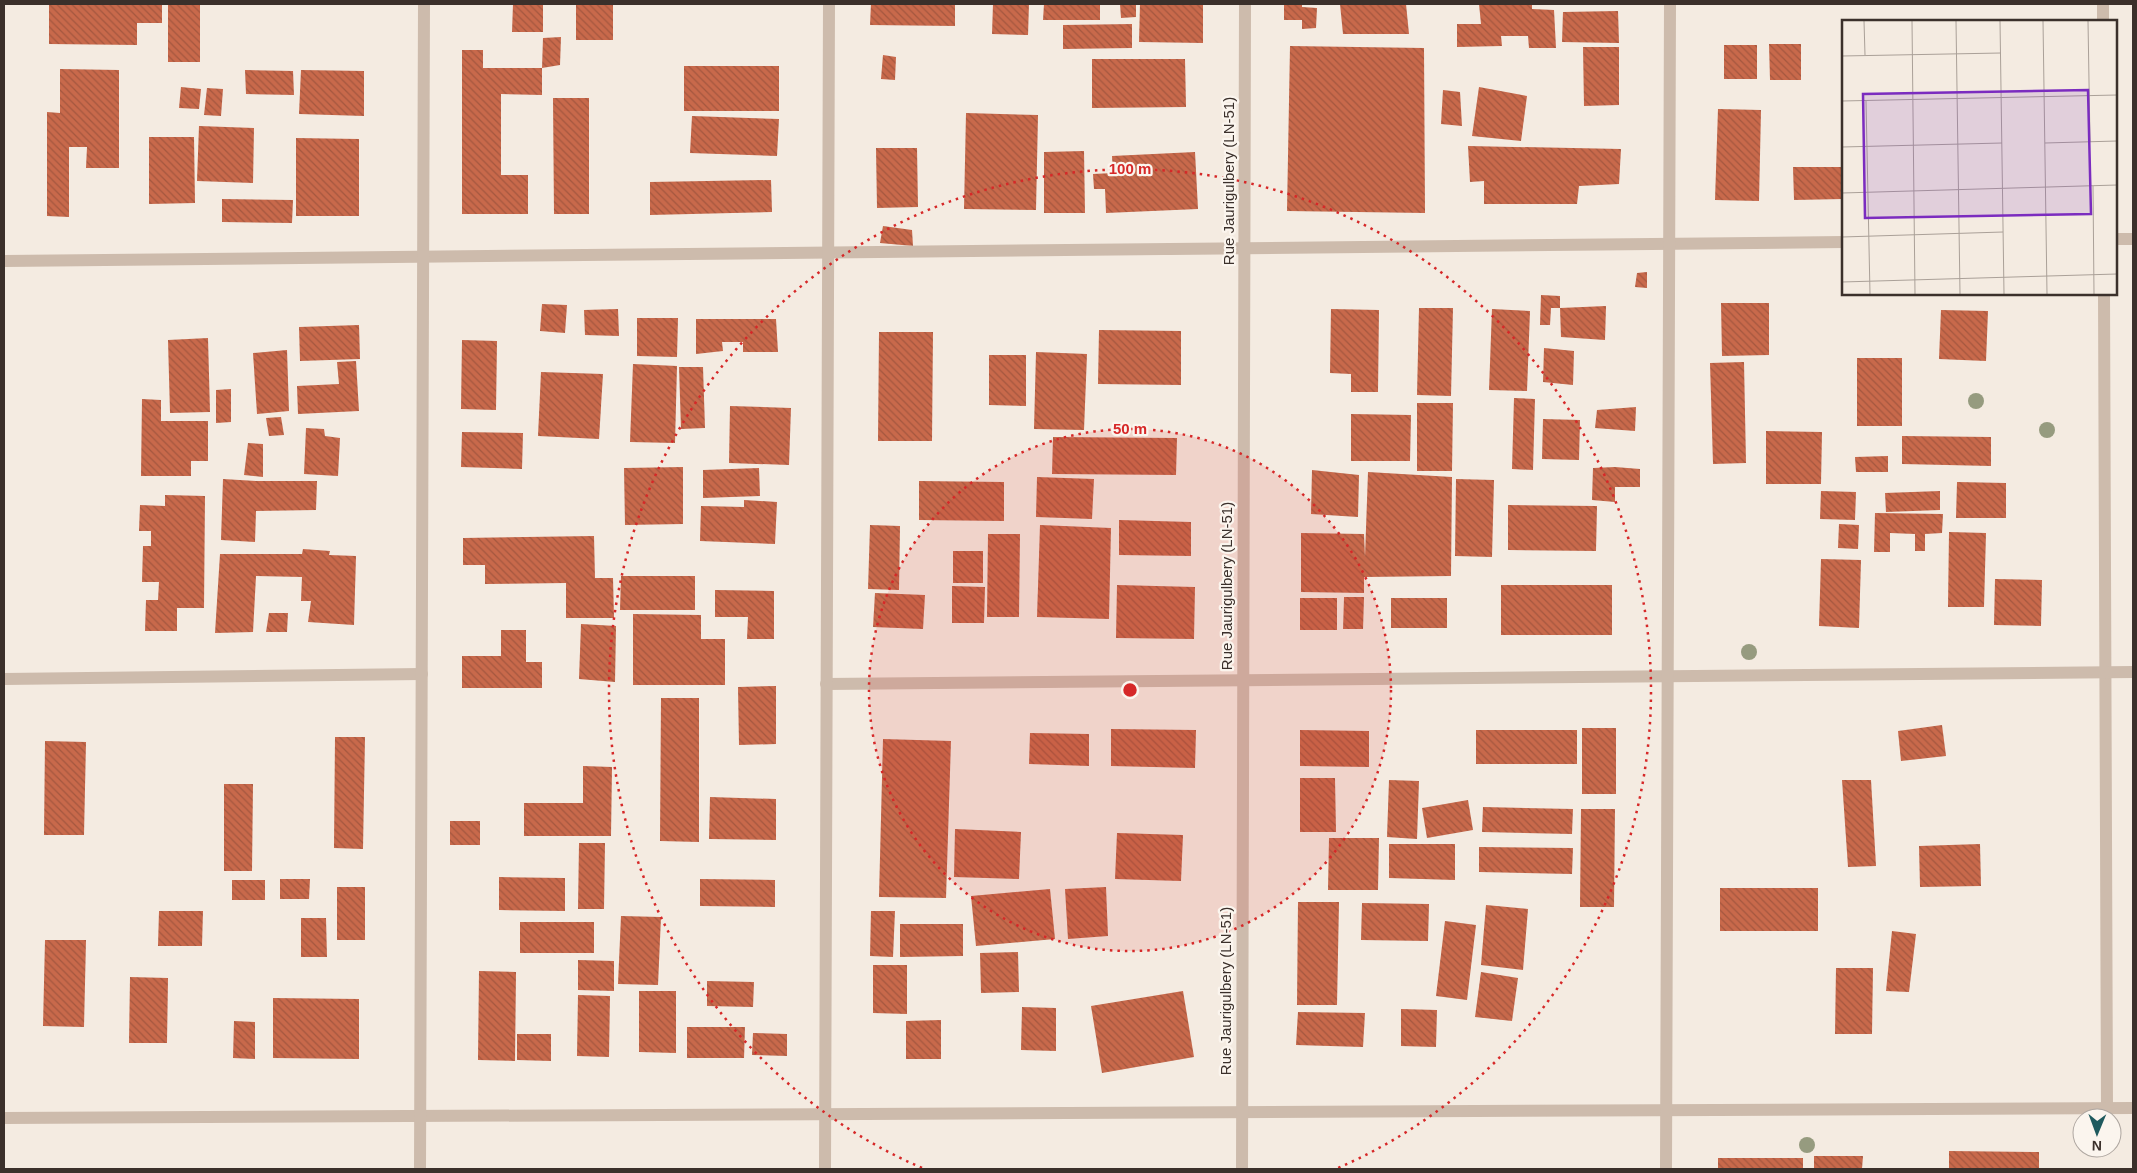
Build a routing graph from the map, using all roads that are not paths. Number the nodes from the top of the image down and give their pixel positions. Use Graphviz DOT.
graph roads {
  1 [pos="424,4"];
  2 [pos="829,4"];
  3 [pos="1246,4"];
  4 [pos="1670,4"];
  5 [pos="2103,4"];
  6 [pos="2103,20"];
  7 [pos="2117,239"];
  8 [pos="2133,239"];
  9 [pos="1842,242"];
  10 [pos="1669,243"];
  11 [pos="1244,248"];
  12 [pos="827,252"];
  13 [pos="422,256"];
  14 [pos="4,261"];
  15 [pos="2104,295"];
  16 [pos="2106,672"];
  17 [pos="2133,672"];
  18 [pos="422,674"];
  19 [pos="1668,676"];
  20 [pos="4,679"];
  21 [pos="1243,680"];
  22 [pos="826,684"];
  23 [pos="2072,1108"];
  24 [pos="2107,1108"];
  25 [pos="1666,1110"];
  26 [pos="1242,1112"];
  27 [pos="825,1114"];
  28 [pos="420,1116"];
  29 [pos="4,1118"];
  30 [pos="420,1169"];
  31 [pos="825,1169"];
  32 [pos="1242,1169"];
  33 [pos="1666,1169"];
  1 -- 13 [label="street"];
  2 -- 12 [label="street"];
  3 -- 11 [label="street, Rue Jaurigulbery (LN-51)"];
  4 -- 10 [label="street"];
  5 -- 6 [label="street"];
  7 -- 8 [label="street"];
  9 -- 10 [label="street"];
  10 -- 11 [label="street"];
  10 -- 19 [label="street"];
  11 -- 12 [label="street"];
  11 -- 21 [label="street, Rue Jaurigulbery (LN-51)"];
  12 -- 13 [label="street"];
  12 -- 22 [label="street"];
  13 -- 14 [label="street"];
  13 -- 18 [label="street"];
  15 -- 16 [label="street"];
  16 -- 17 [label="street"];
  16 -- 19 [label="street"];
  16 -- 24 [label="street"];
  18 -- 20 [label="street"];
  18 -- 28 [label="street"];
  19 -- 21 [label="street"];
  19 -- 25 [label="street"];
  21 -- 22 [label="street"];
  21 -- 26 [label="street, Rue Jaurigulbery (LN-51)"];
  22 -- 27 [label="street"];
  23 -- 25 [label="street"];
  25 -- 26 [label="street"];
  25 -- 33 [label="street"];
  26 -- 27 [label="street"];
  26 -- 32 [label="street, Rue Jaurigulbery (LN-51)"];
  27 -- 28 [label="street"];
  27 -- 31 [label="street"];
  28 -- 29 [label="street"];
  28 -- 30 [label="street"];
}
